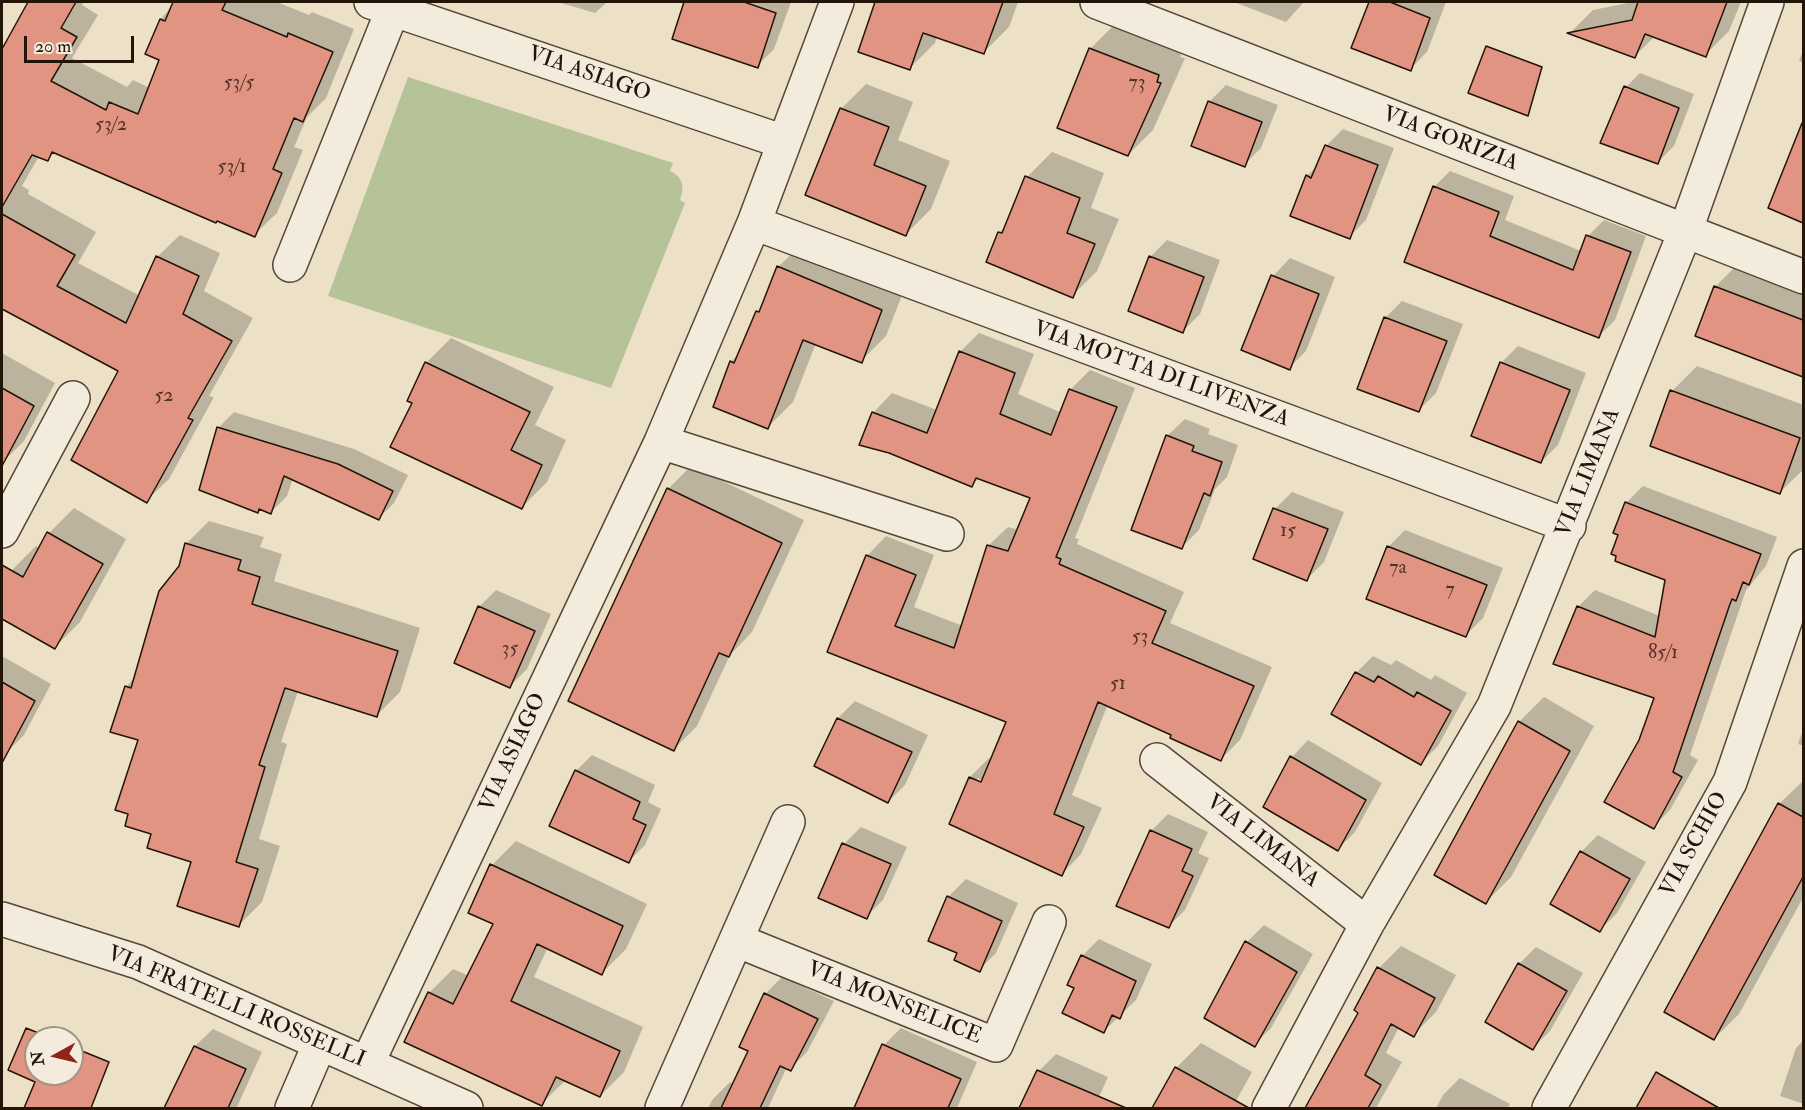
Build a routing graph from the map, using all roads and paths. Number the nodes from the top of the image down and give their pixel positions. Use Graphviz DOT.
graph roads {
  1 [pos="837,2"];
  2 [pos="1097,2"];
  3 [pos="1767,2"];
  4 [pos="382,5"];
  5 [pos="784,142"];
  6 [pos="754,224"];
  7 [pos="1685,232"];
  8 [pos="290,265"];
  9 [pos="1803,277"];
  10 [pos="73,398"];
  11 [pos="662,442"];
  12 [pos="1569,526"];
  13 [pos="2,531"];
  14 [pos="947,534"];
  15 [pos="1803,566"];
  16 [pos="1157,760"];
  17 [pos="788,822"];
  18 [pos="2,919"];
  19 [pos="1049,922"];
  20 [pos="1367,924"];
  21 [pos="736,940"];
  22 [pos="320,1043"];
  23 [pos="367,1064"];
  24 [pos="292,1108"];
  25 [pos="466,1108"];
  26 [pos="662,1108"];
  27 [pos="1269,1108"];
  28 [pos="1549,1108"];
  1 -- 5 [label="street, VIA ASIAGO"];
  2 -- 7 [label="street, VIA GORIZIA"];
  3 -- 7 [label="street, VIA LIMANA"];
  4 -- 5 [label="street, VIA ASIAGO"];
  4 -- 8 [label="street, VIA ASIAGO"];
  5 -- 6 [label="street, VIA ASIAGO"];
  6 -- 11 [label="street, VIA ASIAGO"];
  6 -- 12 [label="street, VIA MOTTA DI LIVENZA"];
  7 -- 9 [label="street, VIA GORIZIA"];
  7 -- 12 [label="street, VIA LIMANA"];
  10 -- 13 [label="street"];
  11 -- 14 [label="street"];
  11 -- 23 [label="street, VIA ASIAGO"];
  12 -- 20 [label="street, VIA LIMANA"];
  15 -- 28 [label="street, VIA SCHIO"];
  16 -- 20 [label="street, VIA LIMANA"];
  17 -- 21 [label="street"];
  18 -- 22 [label="street, VIA FRATELLI ROSSELLI"];
  19 -- 21 [label="street, VIA MONSELICE"];
  20 -- 27 [label="street, VIA LIMANA"];
  21 -- 26 [label="street"];
  22 -- 23 [label="street, VIA FRATELLI ROSSELLI"];
  22 -- 24 [label="street"];
  23 -- 25 [label="street, VIA FRATELLI ROSSELLI"];
}
